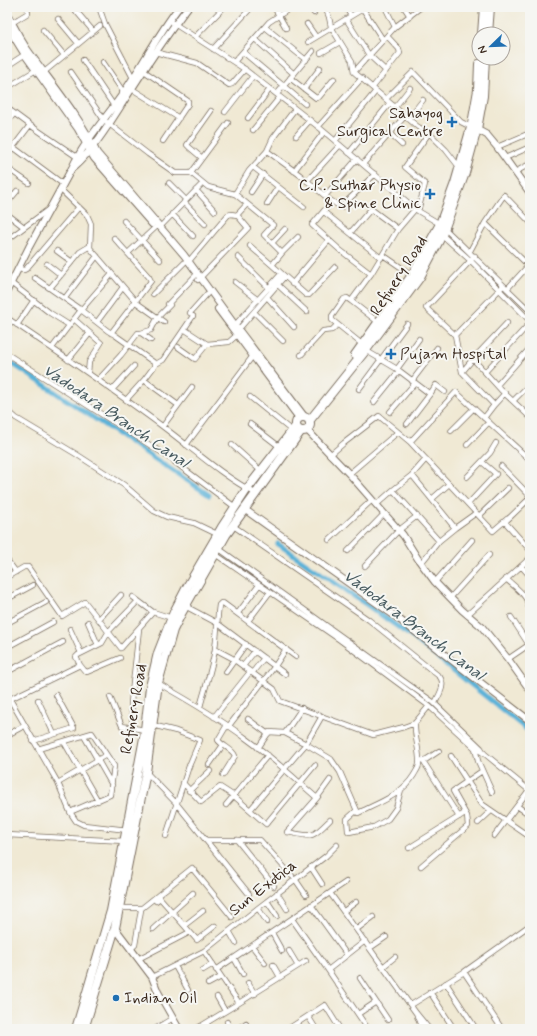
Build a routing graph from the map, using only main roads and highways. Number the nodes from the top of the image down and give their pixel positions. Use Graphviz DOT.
graph roads {
  1 [pos="484,7"];
  2 [pos="490,7"];
  3 [pos="483,26"];
  4 [pos="489,26"];
  5 [pos="480,66"];
  6 [pos="485,66"];
  7 [pos="474,128"];
  8 [pos="441,229"];
  9 [pos="364,348"];
  10 [pos="302,424"];
  11 [pos="240,508"];
  12 [pos="221,533"];
  13 [pos="181,609"];
  14 [pos="155,681"];
  15 [pos="142,771"];
  16 [pos="128,841"];
  17 [pos="91,994"];
  18 [pos="76,1029"];
  19 [pos="84,1029"];
  1 -- 3 [label="main road"];
  2 -- 4 [label="main road"];
  5 -- 7 [label="main road, Refinery Road"];
  6 -- 7 [label="main road, Refinery Road"];
  7 -- 8 [label="main road, Refinery Road"];
  8 -- 9 [label="main road, Refinery Road"];
  8 -- 9 [label="main road, Refinery Road"];
  9 -- 10 [label="main road, Refinery Road"];
  10 -- 11 [label="main road, Refinery Road"];
  10 -- 11 [label="main road, Refinery Road"];
  11 -- 12 [label="main road, Refinery Road"];
  11 -- 12 [label="main road, Refinery Road"];
  12 -- 13 [label="main road, Refinery Road"];
  12 -- 13 [label="main road, Refinery Road"];
  13 -- 14 [label="main road, Refinery Road"];
  13 -- 14 [label="main road, Refinery Road"];
  14 -- 15 [label="main road, Refinery Road"];
  14 -- 15 [label="main road, Refinery Road"];
  15 -- 16 [label="main road, Refinery Road"];
  16 -- 17 [label="main road, Refinery Road"];
  16 -- 17 [label="main road, Refinery Road"];
  17 -- 18 [label="main road, Refinery Road"];
  17 -- 19 [label="main road, Refinery Road"];
}
